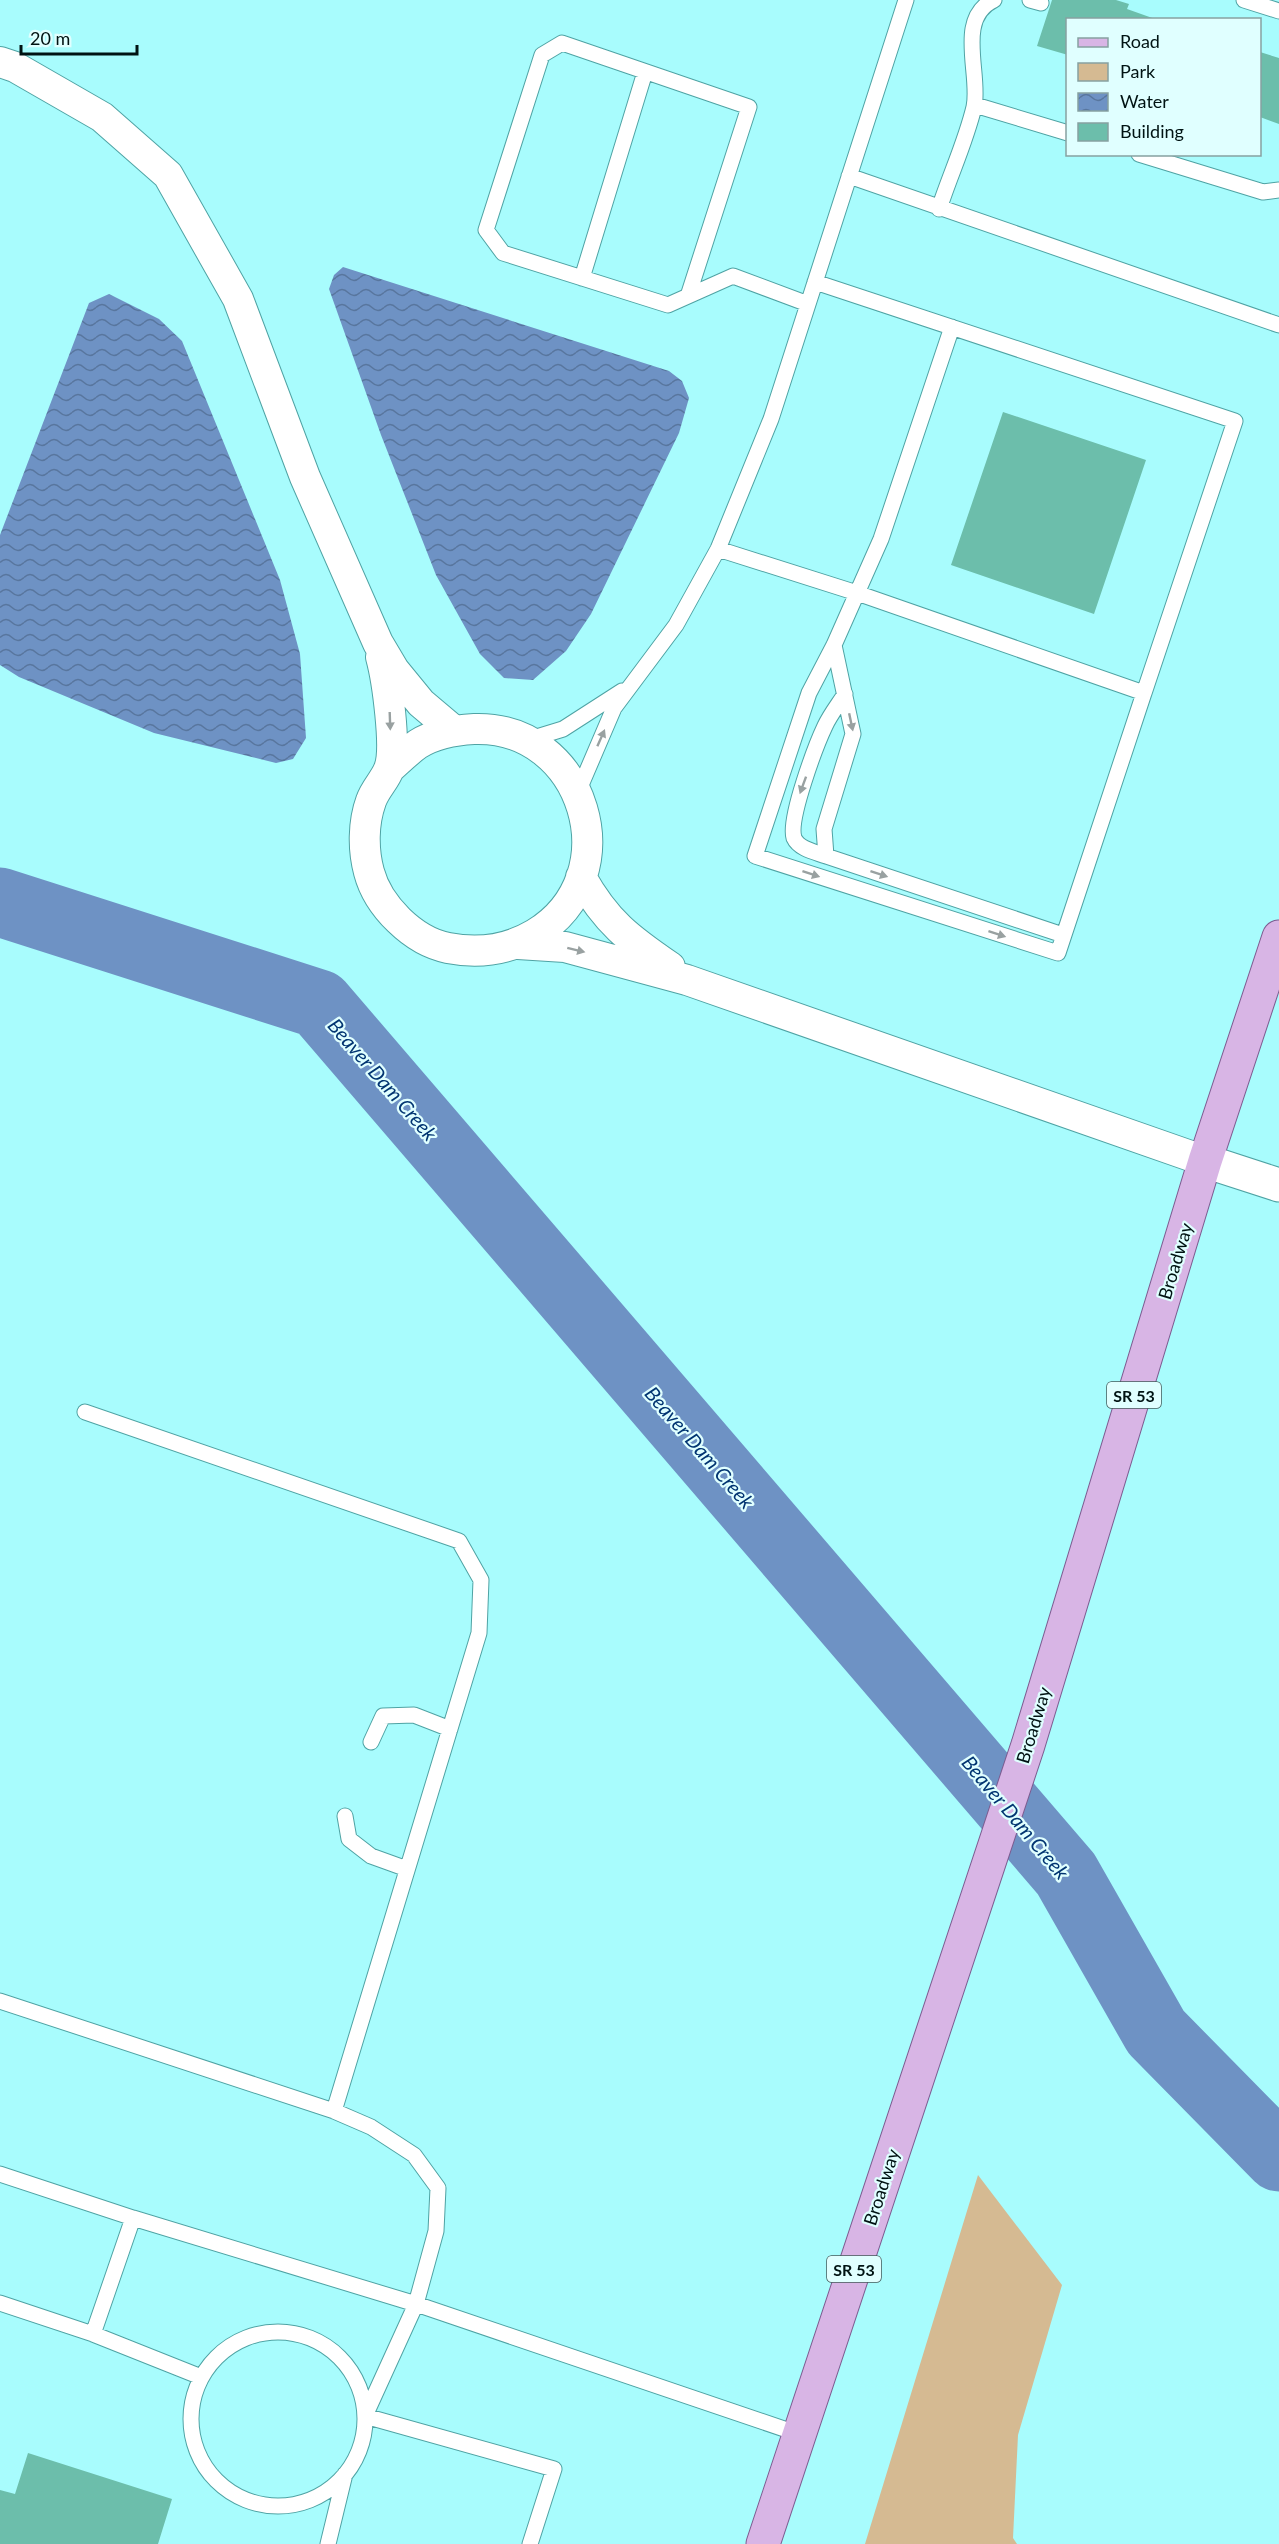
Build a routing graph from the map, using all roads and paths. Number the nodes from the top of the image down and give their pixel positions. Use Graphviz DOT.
graph roads {
  1 [pos="906,0"];
  2 [pos="994,0"];
  3 [pos="1244,0"];
  4 [pos="1279,11"];
  5 [pos="0,62"];
  6 [pos="645,72"];
  7 [pos="975,105"];
  8 [pos="1066,132"];
  9 [pos="1146,156"];
  10 [pos="849,177"];
  11 [pos="1279,190"];
  12 [pos="939,208"];
  13 [pos="582,278"];
  14 [pos="815,282"];
  15 [pos="689,293"];
  16 [pos="808,304"];
  17 [pos="1279,325"];
  18 [pos="952,327"];
  19 [pos="718,549"];
  20 [pos="857,593"];
  21 [pos="378,643"];
  22 [pos="834,645"];
  23 [pos="629,685"];
  24 [pos="1144,693"];
  25 [pos="845,694"];
  26 [pos="453,730"];
  27 [pos="527,740"];
  28 [pos="390,768"];
  29 [pos="578,792"];
  30 [pos="826,856"];
  31 [pos="581,877"];
  32 [pos="1063,935"];
  33 [pos="1279,937"];
  34 [pos="518,944"];
  35 [pos="687,980"];
  36 [pos="1205,1161"];
  37 [pos="1279,1185"];
  38 [pos="85,1412"];
  39 [pos="450,1729"];
  40 [pos="371,1742"];
  41 [pos="345,1816"];
  42 [pos="407,1869"];
  43 [pos="0,2001"];
  44 [pos="334,2111"];
  45 [pos="0,2174"];
  46 [pos="133,2218"];
  47 [pos="0,2302"];
  48 [pos="416,2304"];
  49 [pos="93,2334"];
  50 [pos="201,2377"];
  51 [pos="365,2416"];
  52 [pos="799,2434"];
  53 [pos="345,2474"];
  54 [pos="328,2544"];
  55 [pos="530,2544"];
  56 [pos="763,2544"];
  1 -- 10 [label="lane"];
  2 -- 7 [label="lane"];
  3 -- 4 [label="lane"];
  5 -- 21 [label="street"];
  6 -- 13 [label="lane"];
  6 -- 13 [label="lane"];
  6 -- 15 [label="lane"];
  7 -- 8 [label="lane"];
  7 -- 12 [label="lane"];
  9 -- 11 [label="lane"];
  10 -- 12 [label="lane"];
  10 -- 14 [label="lane"];
  12 -- 17 [label="lane"];
  13 -- 15 [label="lane"];
  14 -- 16 [label="lane"];
  14 -- 18 [label="lane"];
  15 -- 16 [label="lane"];
  16 -- 19 [label="lane"];
  18 -- 20 [label="lane"];
  18 -- 24 [label="lane"];
  19 -- 20 [label="lane"];
  19 -- 23 [label="lane"];
  20 -- 22 [label="lane"];
  20 -- 24 [label="lane"];
  21 -- 26 [label="street"];
  21 -- 28 [label="street, one-way"];
  22 -- 25 [label="lane"];
  22 -- 32 [label="lane, one-way"];
  23 -- 27 [label="lane"];
  29 -- 23 [label="lane, one-way"];
  24 -- 32 [label="lane"];
  25 -- 30 [label="lane, one-way"];
  25 -- 30 [label="lane, one-way"];
  26 -- 27 [label="street"];
  26 -- 28 [label="street"];
  27 -- 29 [label="street"];
  28 -- 34 [label="street"];
  29 -- 31 [label="street"];
  30 -- 32 [label="lane, one-way"];
  31 -- 34 [label="street"];
  31 -- 35 [label="street"];
  33 -- 36 [label="main road, Broadway / SR 53"];
  34 -- 35 [label="street, one-way"];
  35 -- 36 [label="street"];
  36 -- 37 [label="street"];
  36 -- 52 [label="main road, Broadway / SR 53"];
  38 -- 39 [label="lane"];
  39 -- 40 [label="lane"];
  39 -- 42 [label="lane"];
  41 -- 42 [label="lane"];
  42 -- 44 [label="lane"];
  43 -- 44 [label="lane"];
  44 -- 48 [label="lane"];
  45 -- 46 [label="lane"];
  46 -- 48 [label="lane"];
  46 -- 49 [label="lane"];
  47 -- 49 [label="lane"];
  48 -- 51 [label="lane"];
  48 -- 52 [label="lane"];
  49 -- 50 [label="lane"];
  50 -- 51 [label="lane"];
  50 -- 53 [label="lane"];
  51 -- 53 [label="lane"];
  51 -- 55 [label="lane"];
  52 -- 56 [label="main road, Broadway / SR 53"];
  53 -- 54 [label="lane"];
}
